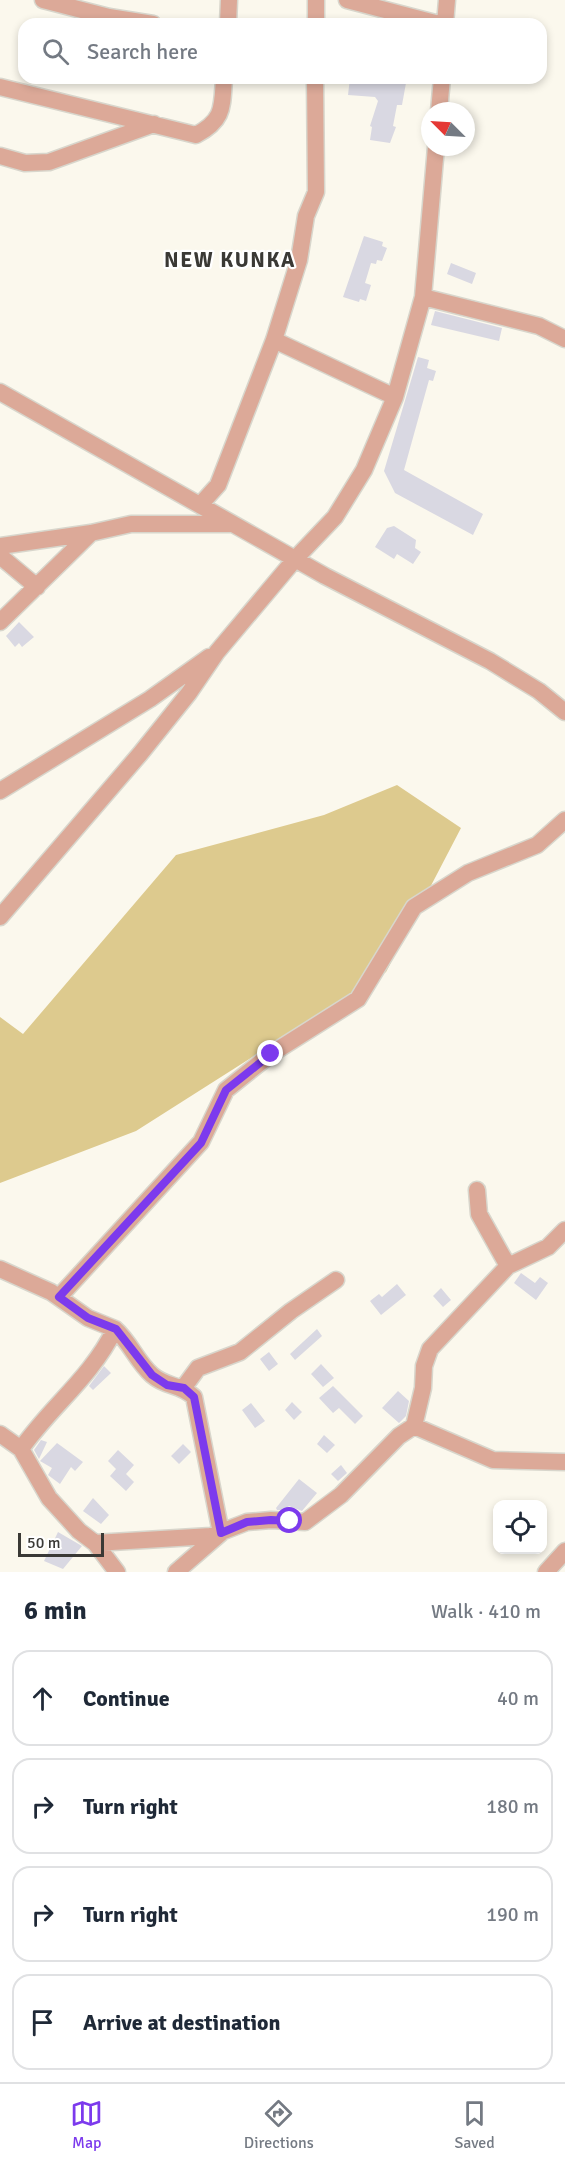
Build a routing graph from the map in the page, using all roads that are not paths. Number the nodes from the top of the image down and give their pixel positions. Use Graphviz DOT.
graph roads {
  1 [pos="43,0"];
  2 [pos="229,0"];
  3 [pos="316,0"];
  4 [pos="347,0"];
  5 [pos="447,0"];
  6 [pos="115,18"];
  7 [pos="228,18"];
  8 [pos="316,18"];
  9 [pos="416,18"];
  10 [pos="446,18"];
  11 [pos="224,84"];
  12 [pos="315,84"];
  13 [pos="441,84"];
  14 [pos="0,87"];
  15 [pos="440,102"];
  16 [pos="155,124"];
  17 [pos="0,156"];
  18 [pos="435,156"];
  19 [pos="423,297"];
  20 [pos="565,339"];
  21 [pos="274,340"];
  22 [pos="0,392"];
  23 [pos="395,397"];
  24 [pos="200,505"];
  25 [pos="233,524"];
  26 [pos="91,533"];
  27 [pos="0,546"];
  28 [pos="0,556"];
  29 [pos="296,558"];
  30 [pos="37,588"];
  31 [pos="0,622"];
  32 [pos="217,652"];
  33 [pos="565,712"];
  34 [pos="0,791"];
  35 [pos="565,820"];
  36 [pos="0,918"];
  37 [pos="477,1190"];
  38 [pos="565,1230"];
  39 [pos="508,1266"];
  40 [pos="0,1269"];
  41 [pos="336,1280"];
  42 [pos="59,1297"];
  43 [pos="116,1329"];
  44 [pos="184,1388"];
  45 [pos="414,1426"];
  46 [pos="0,1434"];
  47 [pos="21,1449"];
  48 [pos="565,1462"];
  49 [pos="221,1533"];
  50 [pos="95,1543"];
  51 [pos="565,1551"];
  52 [pos="117,1572"];
  53 [pos="176,1572"];
  54 [pos="546,1572"];
  1 -- 6 [label="street"];
  2 -- 7 [label="street"];
  3 -- 8 [label="street"];
  4 -- 9 [label="street"];
  5 -- 10 [label="street"];
  11 -- 16 [label="street"];
  12 -- 21 [label="street"];
  13 -- 15 [label="street"];
  14 -- 16 [label="street"];
  16 -- 17 [label="street"];
  18 -- 19 [label="street"];
  19 -- 20 [label="street"];
  19 -- 23 [label="street"];
  21 -- 23 [label="street"];
  21 -- 24 [label="street"];
  22 -- 24 [label="street"];
  23 -- 29 [label="street"];
  24 -- 25 [label="street"];
  25 -- 26 [label="street"];
  25 -- 29 [label="street"];
  26 -- 27 [label="street"];
  26 -- 30 [label="street"];
  28 -- 30 [label="street"];
  29 -- 32 [label="street"];
  29 -- 33 [label="street"];
  30 -- 31 [label="street"];
  32 -- 34 [label="street"];
  32 -- 36 [label="street"];
  35 -- 42 [label="street"];
  37 -- 39 [label="street"];
  38 -- 39 [label="street"];
  39 -- 45 [label="street"];
  40 -- 42 [label="street"];
  41 -- 44 [label="street"];
  42 -- 43 [label="street"];
  43 -- 44 [label="street"];
  43 -- 47 [label="street"];
  44 -- 49 [label="street"];
  45 -- 48 [label="street"];
  45 -- 49 [label="street"];
  46 -- 47 [label="street"];
  47 -- 50 [label="street"];
  49 -- 50 [label="street"];
  49 -- 53 [label="street"];
  50 -- 52 [label="street"];
  51 -- 54 [label="street"];
}
